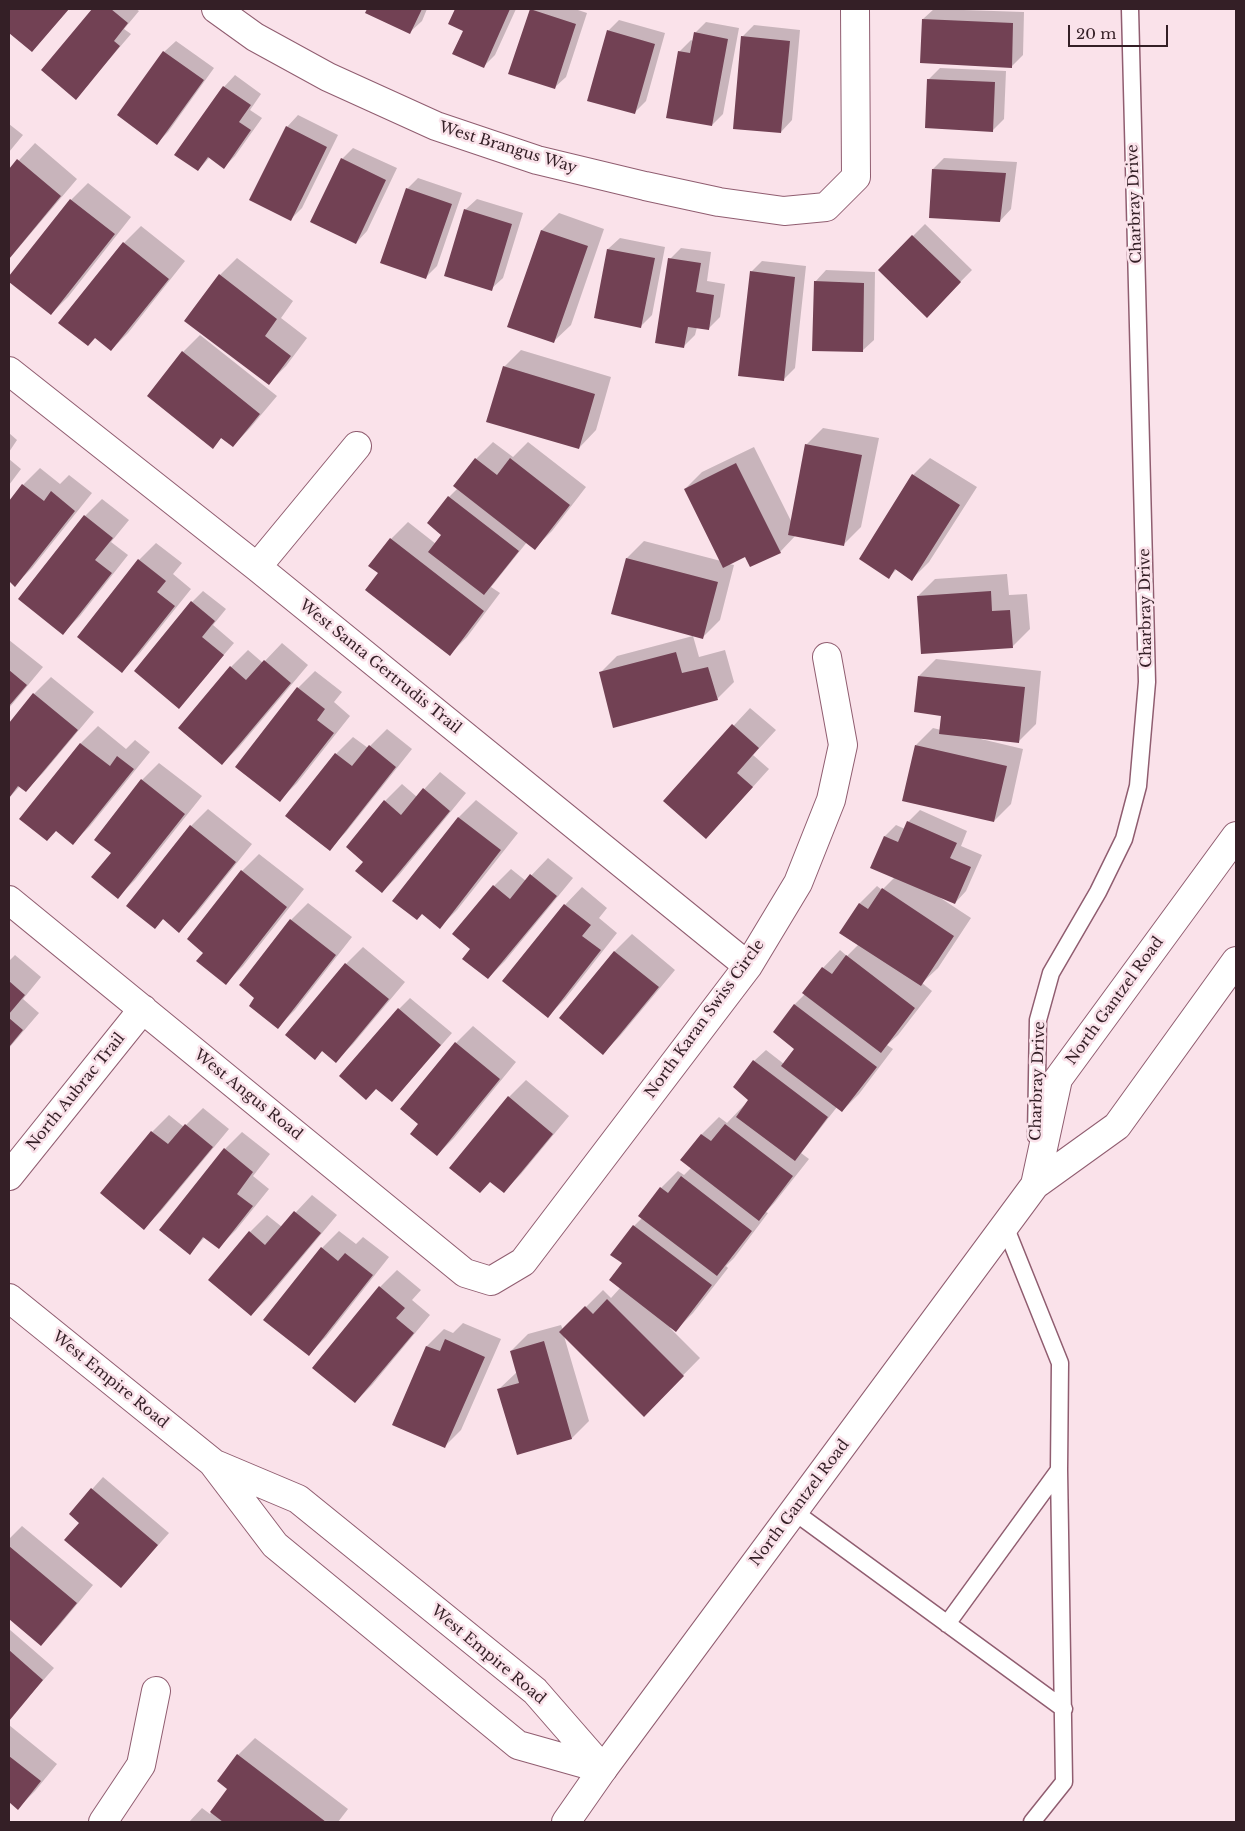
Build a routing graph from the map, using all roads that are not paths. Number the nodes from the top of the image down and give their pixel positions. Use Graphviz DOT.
graph roads {
  1 [pos="216,9"];
  2 [pos="855,9"];
  3 [pos="1130,9"];
  4 [pos="9,371"];
  5 [pos="357,446"];
  6 [pos="256,566"];
  7 [pos="827,657"];
  8 [pos="1236,836"];
  9 [pos="9,900"];
  10 [pos="1236,961"];
  11 [pos="748,966"];
  12 [pos="143,1009"];
  13 [pos="9,1176"];
  14 [pos="1035,1186"];
  15 [pos="1005,1226"];
  16 [pos="491,1281"];
  17 [pos="9,1298"];
  18 [pos="212,1462"];
  19 [pos="1059,1470"];
  20 [pos="794,1511"];
  21 [pos="947,1624"];
  22 [pos="156,1691"];
  23 [pos="1064,1709"];
  24 [pos="603,1769"];
  25 [pos="103,1822"];
  26 [pos="566,1822"];
  27 [pos="1032,1822"];
  1 -- 2 [label="street, West Brangus Way"];
  3 -- 14 [label="lane, Charbray Drive"];
  4 -- 6 [label="street, West Santa Gertrudis Trail"];
  5 -- 6 [label="street"];
  6 -- 11 [label="street, West Santa Gertrudis Trail"];
  7 -- 11 [label="street, North Karan Swiss Circle"];
  8 -- 14 [label="street, North Gantzel Road"];
  9 -- 12 [label="street, West Angus Road"];
  10 -- 14 [label="street, North Gantzel Road"];
  11 -- 16 [label="street, North Karan Swiss Circle"];
  12 -- 13 [label="street, North Aubrac Trail"];
  12 -- 16 [label="street, West Angus Road"];
  14 -- 15 [label="street, North Gantzel Road"];
  15 -- 19 [label="lane"];
  15 -- 20 [label="street, North Gantzel Road"];
  17 -- 18 [label="street, West Empire Road"];
  18 -- 24 [label="street, West Empire Road"];
  18 -- 24 [label="street, West Empire Road"];
  19 -- 21 [label="lane"];
  19 -- 23 [label="lane"];
  20 -- 21 [label="lane"];
  20 -- 24 [label="street, North Gantzel Road"];
  21 -- 23 [label="lane"];
  22 -- 25 [label="street"];
  23 -- 27 [label="lane"];
  24 -- 26 [label="street, North Gantzel Road"];
}
